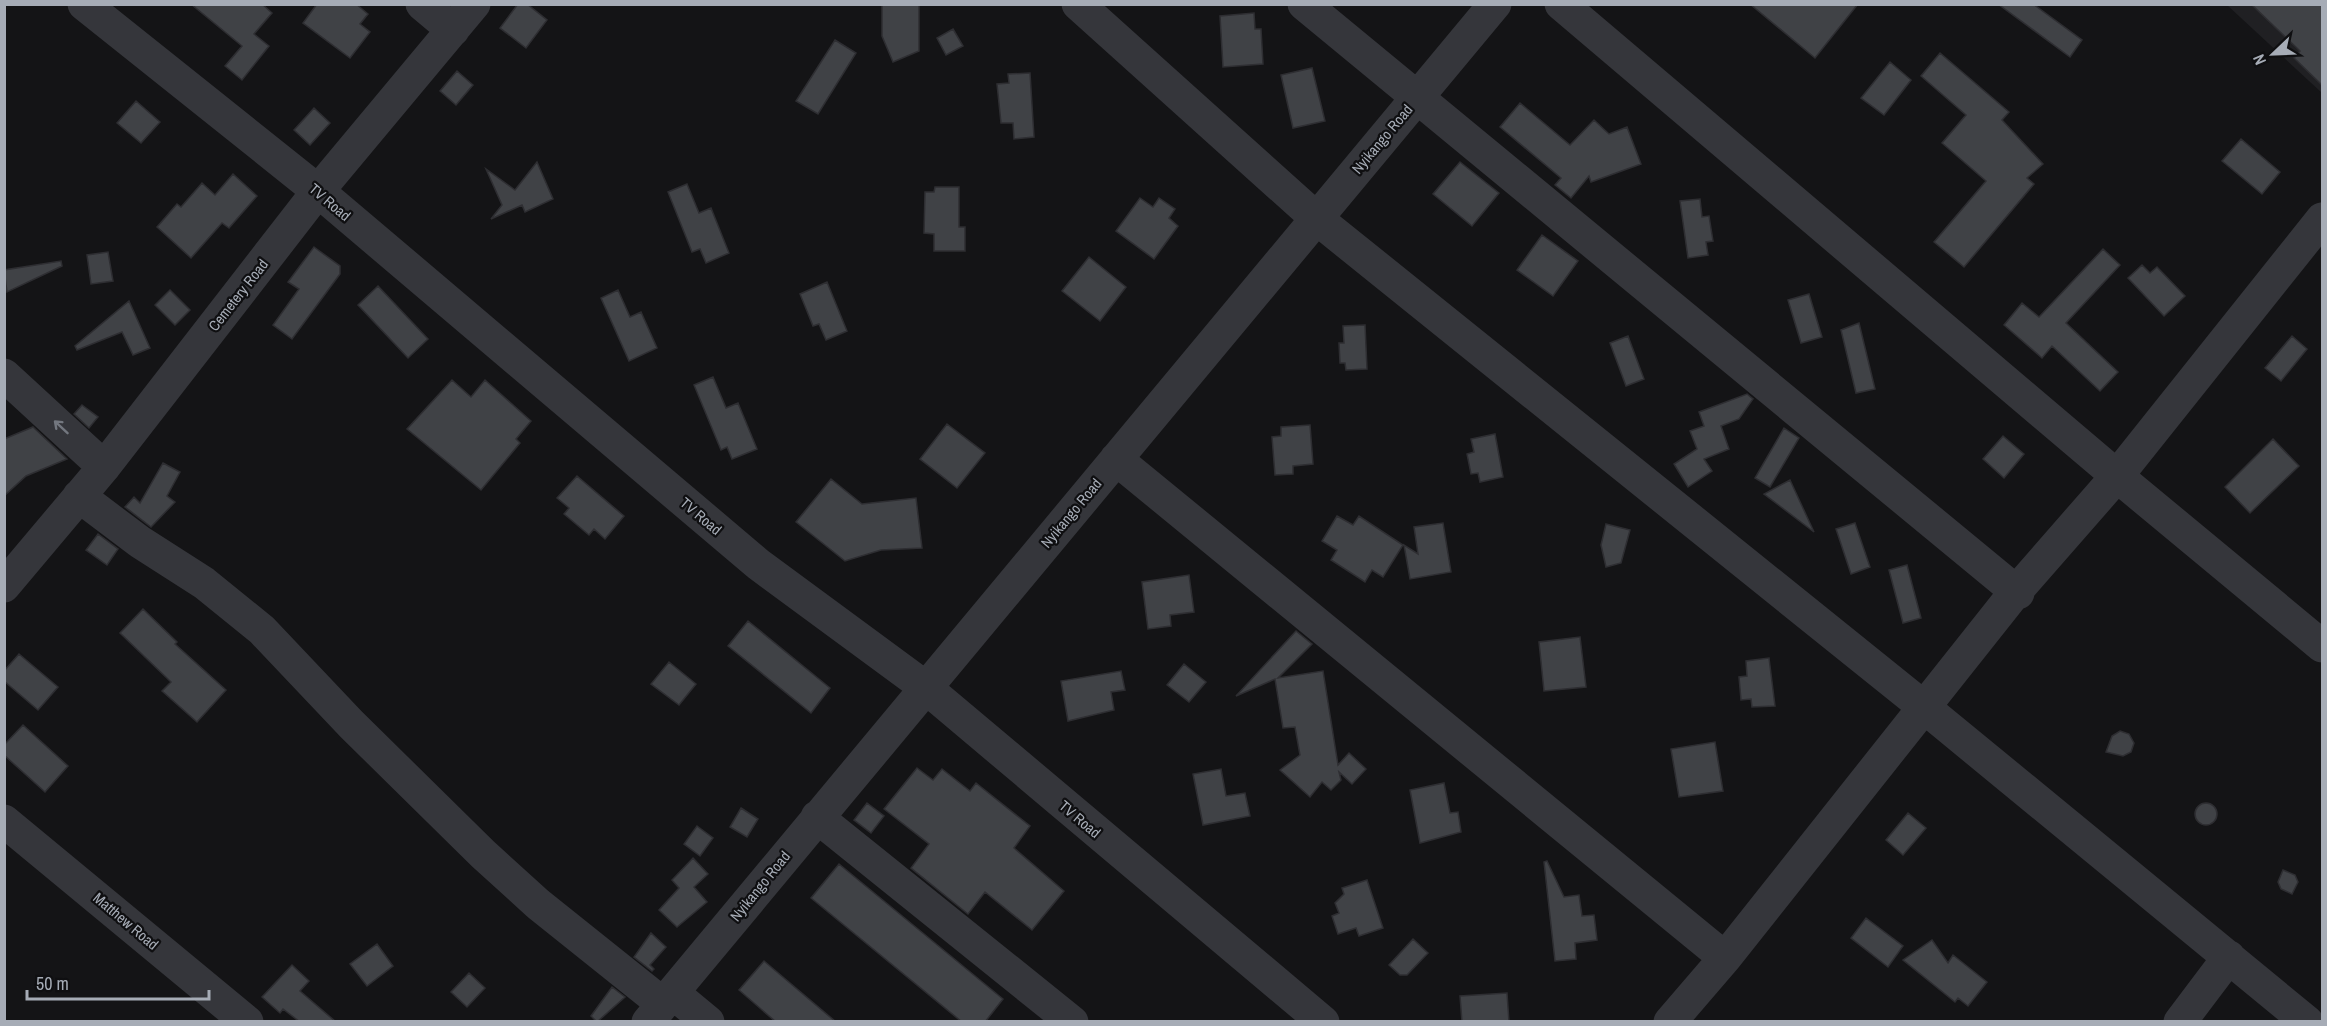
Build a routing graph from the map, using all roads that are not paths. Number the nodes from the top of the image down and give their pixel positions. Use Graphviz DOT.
graph roads {
  1 [pos="84,4"];
  2 [pos="422,4"];
  3 [pos="474,4"];
  4 [pos="1078,4"];
  5 [pos="1304,4"];
  6 [pos="1495,4"];
  7 [pos="1561,4"];
  8 [pos="453,30"];
  9 [pos="1415,98"];
  10 [pos="318,191"];
  11 [pos="1316,218"];
  12 [pos="2322,219"];
  13 [pos="4,375"];
  14 [pos="1116,459"];
  15 [pos="104,467"];
  16 [pos="2117,476"];
  17 [pos="80,496"];
  18 [pos="4,586"];
  19 [pos="2018,593"];
  20 [pos="2322,646"];
  21 [pos="925,687"];
  22 [pos="1925,708"];
  23 [pos="817,817"];
  24 [pos="4,821"];
  25 [pos="2229,957"];
  26 [pos="1725,958"];
  27 [pos="661,1006"];
  28 [pos="1681,1018"];
  29 [pos="247,1022"];
  30 [pos="708,1022"];
  31 [pos="1072,1022"];
  32 [pos="1323,1022"];
  33 [pos="2180,1022"];
  34 [pos="2307,1022"];
  1 -- 10 [label="street, TV Road"];
  2 -- 8 [label="street"];
  3 -- 8 [label="street, Cemetery Road"];
  4 -- 11 [label="street"];
  5 -- 9 [label="street"];
  6 -- 9 [label="street, Nyikango Road"];
  7 -- 16 [label="street"];
  8 -- 10 [label="street, Cemetery Road"];
  9 -- 11 [label="street, Nyikango Road"];
  9 -- 19 [label="street"];
  10 -- 15 [label="street, Cemetery Road"];
  10 -- 21 [label="street, TV Road"];
  11 -- 14 [label="street, Nyikango Road"];
  11 -- 22 [label="street"];
  12 -- 16 [label="street"];
  15 -- 13 [label="street, one-way"];
  14 -- 21 [label="street, Nyikango Road"];
  14 -- 26 [label="street"];
  15 -- 17 [label="street, Cemetery Road"];
  16 -- 19 [label="street"];
  16 -- 20 [label="street"];
  17 -- 18 [label="street, Cemetery Road"];
  17 -- 27 [label="street"];
  19 -- 22 [label="street"];
  21 -- 23 [label="street, Nyikango Road"];
  21 -- 32 [label="street, TV Road"];
  22 -- 25 [label="street"];
  22 -- 26 [label="street"];
  23 -- 27 [label="street, Nyikango Road"];
  23 -- 31 [label="street"];
  24 -- 29 [label="street, Matthew Road"];
  25 -- 33 [label="street"];
  25 -- 34 [label="street"];
  26 -- 28 [label="street"];
  27 -- 30 [label="street"];
}
